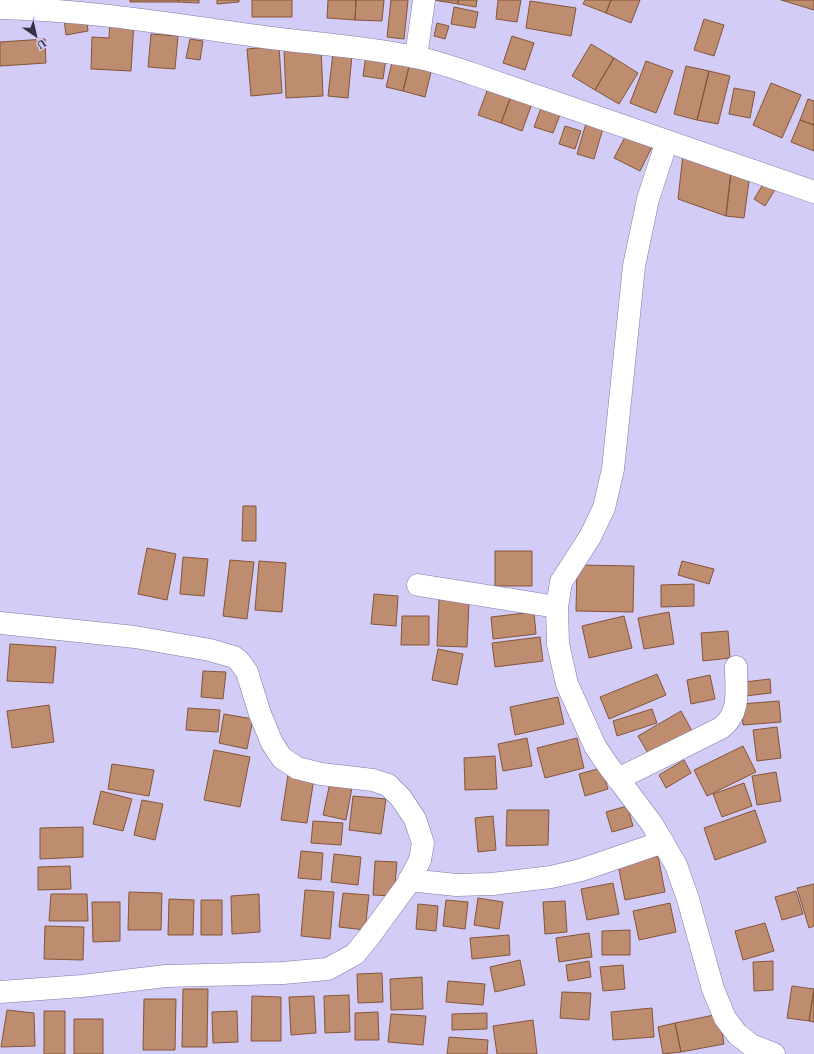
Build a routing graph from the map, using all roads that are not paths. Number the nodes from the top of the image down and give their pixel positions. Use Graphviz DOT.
graph roads {
  1 [pos="424,0"];
  2 [pos="0,8"];
  3 [pos="416,57"];
  4 [pos="667,141"];
  5 [pos="814,192"];
  6 [pos="418,585"];
  7 [pos="557,607"];
  8 [pos="0,623"];
  9 [pos="736,667"];
  10 [pos="618,779"];
  11 [pos="663,842"];
  12 [pos="409,880"];
  13 [pos="0,992"];
  14 [pos="774,1054"];
  1 -- 3 [label="street"];
  2 -- 3 [label="street"];
  3 -- 4 [label="street"];
  4 -- 5 [label="street"];
  4 -- 7 [label="street"];
  6 -- 7 [label="street"];
  7 -- 10 [label="street"];
  8 -- 12 [label="street"];
  9 -- 10 [label="street"];
  10 -- 11 [label="street"];
  11 -- 12 [label="street"];
  11 -- 14 [label="street"];
  12 -- 13 [label="street"];
}
